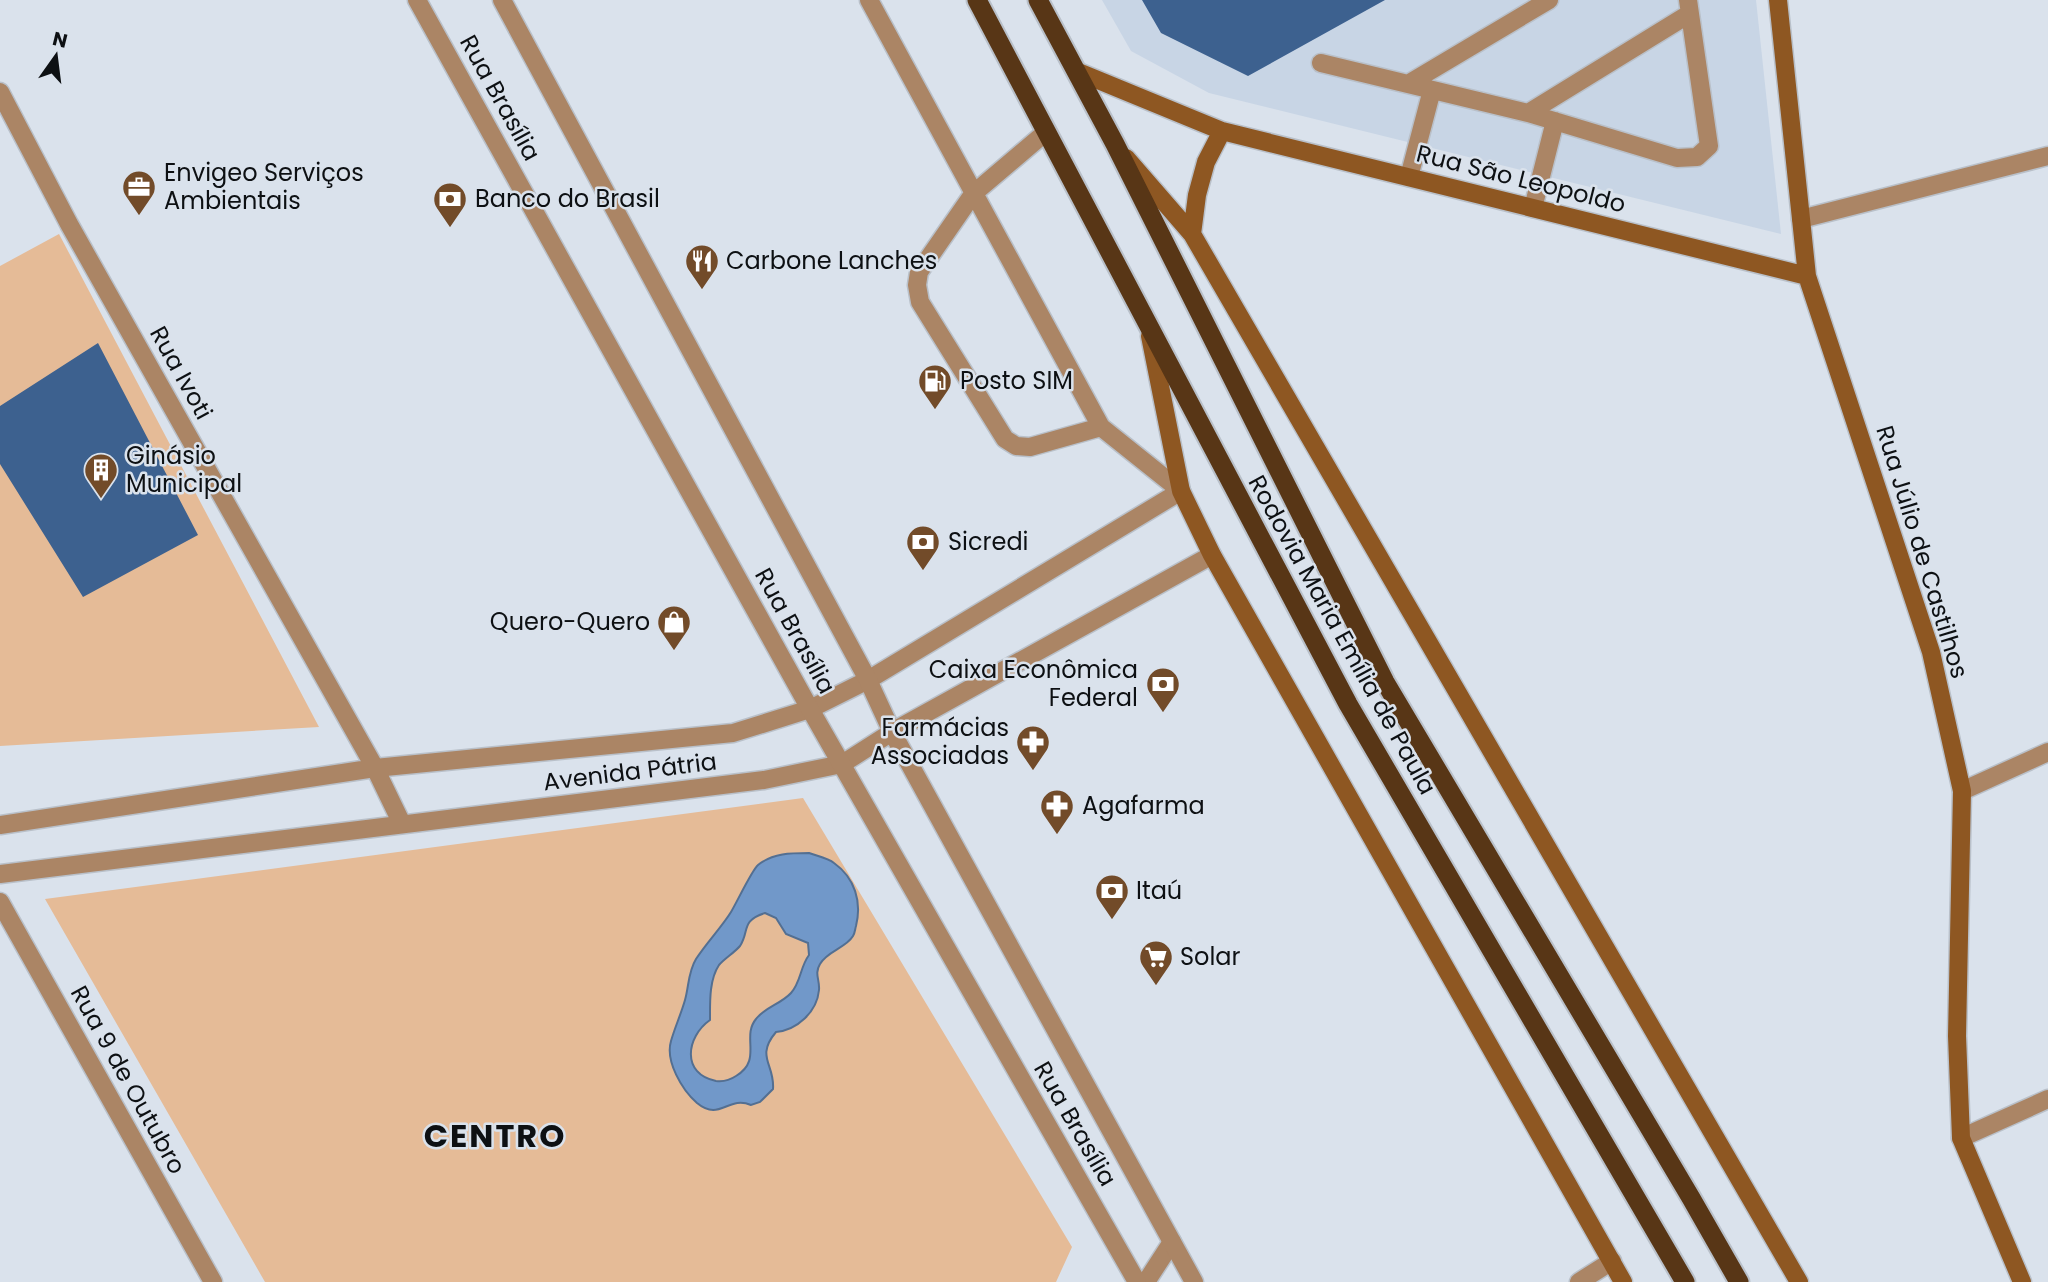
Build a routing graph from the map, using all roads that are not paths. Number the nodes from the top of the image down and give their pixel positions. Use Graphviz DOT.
graph roads {
  1 [pos="417,0"];
  2 [pos="502,0"];
  3 [pos="869,0"];
  4 [pos="977,0"];
  5 [pos="1038,0"];
  6 [pos="1549,0"];
  7 [pos="1778,0"];
  8 [pos="1688,7"];
  9 [pos="1321,63"];
  10 [pos="1076,71"];
  11 [pos="1408,84"];
  12 [pos="1432,90"];
  13 [pos="0,92"];
  14 [pos="1528,113"];
  15 [pos="1555,121"];
  16 [pos="1222,131"];
  17 [pos="1046,132"];
  18 [pos="1115,144"];
  19 [pos="2048,156"];
  20 [pos="1409,177"];
  21 [pos="973,194"];
  22 [pos="1533,208"];
  23 [pos="1801,219"];
  24 [pos="1192,234"];
  25 [pos="1807,276"];
  26 [pos="1148,328"];
  27 [pos="1101,427"];
  28 [pos="1181,491"];
  29 [pos="1212,555"];
  30 [pos="868,680"];
  31 [pos="810,709"];
  32 [pos="892,732"];
  33 [pos="2048,752"];
  34 [pos="842,764"];
  35 [pos="375,768"];
  36 [pos="1962,791"];
  37 [pos="402,824"];
  38 [pos="0,825"];
  39 [pos="0,874"];
  40 [pos="0,902"];
  41 [pos="2048,1099"];
  42 [pos="1961,1138"];
  43 [pos="1172,1242"];
  44 [pos="1612,1261"];
  45 [pos="213,1282"];
  46 [pos="1136,1282"];
  47 [pos="1146,1282"];
  48 [pos="1194,1282"];
  49 [pos="1579,1282"];
  50 [pos="1623,1282"];
  51 [pos="1685,1282"];
  52 [pos="1738,1282"];
  53 [pos="1799,1282"];
  54 [pos="2022,1282"];
  1 -- 31 [label="street, Rua Brasília"];
  2 -- 30 [label="street, Rua Brasília"];
  3 -- 21 [label="street"];
  4 -- 17 [label="highway, Rodovia Maria Emília de Paula"];
  5 -- 10 [label="highway, Rodovia Maria Emília de Paula"];
  6 -- 11 [label="street"];
  7 -- 23 [label="main road, Rua Júlio de Castilhos"];
  8 -- 14 [label="street"];
  8 -- 15 [label="street"];
  9 -- 11 [label="street"];
  10 -- 16 [label="main road, Rua São Leopoldo"];
  10 -- 18 [label="highway, Rodovia Maria Emília de Paula"];
  11 -- 12 [label="street"];
  12 -- 14 [label="street"];
  12 -- 20 [label="street"];
  13 -- 35 [label="street, Rua Ivoti"];
  14 -- 15 [label="street"];
  15 -- 22 [label="street"];
  16 -- 20 [label="main road, Rua São Leopoldo"];
  16 -- 24 [label="main road"];
  17 -- 21 [label="street"];
  17 -- 26 [label="highway, Rodovia Maria Emília de Paula"];
  18 -- 24 [label="main road"];
  18 -- 52 [label="highway, Rodovia Maria Emília de Paula"];
  19 -- 23 [label="street"];
  20 -- 22 [label="main road, Rua São Leopoldo"];
  21 -- 27 [label="street"];
  21 -- 27 [label="street"];
  22 -- 25 [label="main road, Rua São Leopoldo"];
  23 -- 25 [label="main road, Rua Júlio de Castilhos"];
  24 -- 53 [label="main road"];
  25 -- 36 [label="main road, Rua Júlio de Castilhos"];
  26 -- 28 [label="main road"];
  26 -- 51 [label="highway, Rodovia Maria Emília de Paula"];
  27 -- 28 [label="street"];
  28 -- 29 [label="main road"];
  28 -- 30 [label="street, Avenida Pátria"];
  29 -- 32 [label="street, Avenida Pátria"];
  29 -- 44 [label="main road"];
  30 -- 31 [label="street, Avenida Pátria"];
  30 -- 32 [label="street, Rua Brasília"];
  31 -- 34 [label="street, Rua Brasília"];
  31 -- 35 [label="street, Avenida Pátria"];
  32 -- 34 [label="street, Avenida Pátria"];
  32 -- 43 [label="street, Rua Brasília"];
  33 -- 36 [label="street"];
  34 -- 37 [label="street, Avenida Pátria"];
  34 -- 46 [label="street, Rua Brasília"];
  35 -- 37 [label="street, Rua Ivoti"];
  35 -- 38 [label="street, Avenida Pátria"];
  36 -- 42 [label="main road, Rua Júlio de Castilhos"];
  37 -- 39 [label="street, Avenida Pátria"];
  40 -- 45 [label="street, Rua 9 de Outubro"];
  41 -- 42 [label="street"];
  42 -- 54 [label="main road, Rua Júlio de Castilhos"];
  43 -- 47 [label="street"];
  43 -- 48 [label="street, Rua Brasília"];
  44 -- 49 [label="street"];
  44 -- 50 [label="main road"];
}
